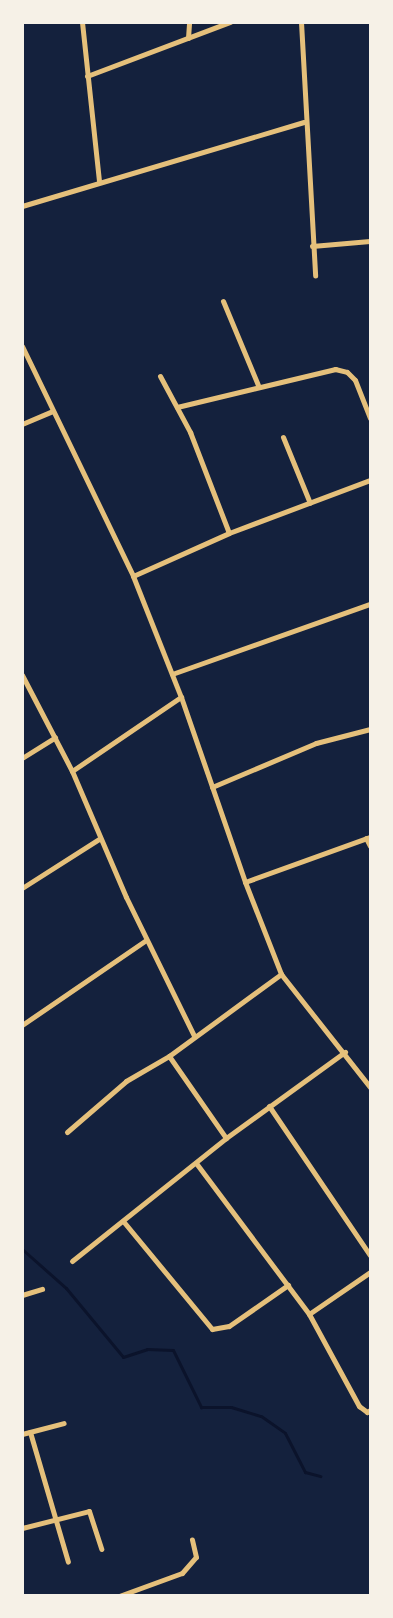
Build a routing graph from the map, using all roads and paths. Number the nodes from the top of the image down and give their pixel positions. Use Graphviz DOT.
graph roads {
  1 [pos="82,22"];
  2 [pos="189,22"];
  3 [pos="230,22"];
  4 [pos="300,22"];
  5 [pos="188,38"];
  6 [pos="87,76"];
  7 [pos="304,122"];
  8 [pos="100,182"];
  9 [pos="22,206"];
  10 [pos="370,241"];
  11 [pos="312,246"];
  12 [pos="315,276"];
  13 [pos="223,300"];
  14 [pos="22,346"];
  15 [pos="160,376"];
  16 [pos="258,385"];
  17 [pos="177,407"];
  18 [pos="52,411"];
  19 [pos="370,418"];
  20 [pos="22,424"];
  21 [pos="283,437"];
  22 [pos="370,480"];
  23 [pos="310,503"];
  24 [pos="229,534"];
  25 [pos="133,576"];
  26 [pos="370,604"];
  27 [pos="22,674"];
  28 [pos="172,674"];
  29 [pos="181,697"];
  30 [pos="370,729"];
  31 [pos="55,737"];
  32 [pos="22,758"];
  33 [pos="72,771"];
  34 [pos="212,787"];
  35 [pos="368,838"];
  36 [pos="99,839"];
  37 [pos="370,846"];
  38 [pos="245,882"];
  39 [pos="22,888"];
  40 [pos="146,940"];
  41 [pos="281,974"];
  42 [pos="22,1025"];
  43 [pos="194,1036"];
  44 [pos="345,1052"];
  45 [pos="169,1056"];
  46 [pos="370,1087"];
  47 [pos="269,1106"];
  48 [pos="67,1132"];
  49 [pos="226,1138"];
  50 [pos="196,1163"];
  51 [pos="123,1221"];
  52 [pos="370,1254"];
  53 [pos="72,1261"];
  54 [pos="370,1272"];
  55 [pos="288,1285"];
  56 [pos="42,1289"];
  57 [pos="22,1295"];
  58 [pos="309,1314"];
  59 [pos="370,1410"];
  60 [pos="64,1423"];
  61 [pos="30,1432"];
  62 [pos="22,1434"];
  63 [pos="55,1519"];
  64 [pos="22,1528"];
  65 [pos="192,1539"];
  66 [pos="101,1549"];
  67 [pos="68,1562"];
  68 [pos="119,1596"];
  1 -- 6 [label="street"];
  2 -- 5 [label="street"];
  3 -- 5 [label="street"];
  4 -- 7 [label="street"];
  5 -- 6 [label="street"];
  6 -- 8 [label="street"];
  7 -- 8 [label="street"];
  7 -- 11 [label="street"];
  8 -- 9 [label="street"];
  10 -- 11 [label="street"];
  11 -- 12 [label="street"];
  13 -- 16 [label="street"];
  14 -- 18 [label="street"];
  15 -- 17 [label="street"];
  16 -- 17 [label="street"];
  16 -- 19 [label="street"];
  17 -- 24 [label="street"];
  18 -- 20 [label="street"];
  18 -- 25 [label="street"];
  21 -- 23 [label="street"];
  22 -- 23 [label="street"];
  23 -- 24 [label="street"];
  24 -- 25 [label="street"];
  25 -- 28 [label="street"];
  26 -- 28 [label="street"];
  27 -- 31 [label="street"];
  28 -- 29 [label="street"];
  29 -- 33 [label="street"];
  29 -- 34 [label="street"];
  30 -- 34 [label="street"];
  31 -- 32 [label="street"];
  31 -- 33 [label="street"];
  33 -- 36 [label="street"];
  34 -- 38 [label="street"];
  35 -- 37 [label="street"];
  35 -- 38 [label="street"];
  36 -- 39 [label="street"];
  36 -- 40 [label="street"];
  38 -- 41 [label="street"];
  40 -- 42 [label="street"];
  40 -- 43 [label="street"];
  41 -- 43 [label="street"];
  41 -- 44 [label="street"];
  43 -- 45 [label="street"];
  44 -- 46 [label="street"];
  44 -- 47 [label="street"];
  45 -- 48 [label="street"];
  45 -- 49 [label="street"];
  47 -- 49 [label="street"];
  47 -- 52 [label="street"];
  49 -- 50 [label="street"];
  50 -- 51 [label="street"];
  50 -- 55 [label="street"];
  51 -- 53 [label="street"];
  51 -- 55 [label="street"];
  54 -- 58 [label="street"];
  55 -- 58 [label="street"];
  56 -- 57 [label="street"];
  58 -- 59 [label="street"];
  60 -- 61 [label="street"];
  61 -- 62 [label="street"];
  61 -- 63 [label="street"];
  63 -- 64 [label="street"];
  63 -- 66 [label="street"];
  63 -- 67 [label="street"];
  65 -- 68 [label="street"];
}
